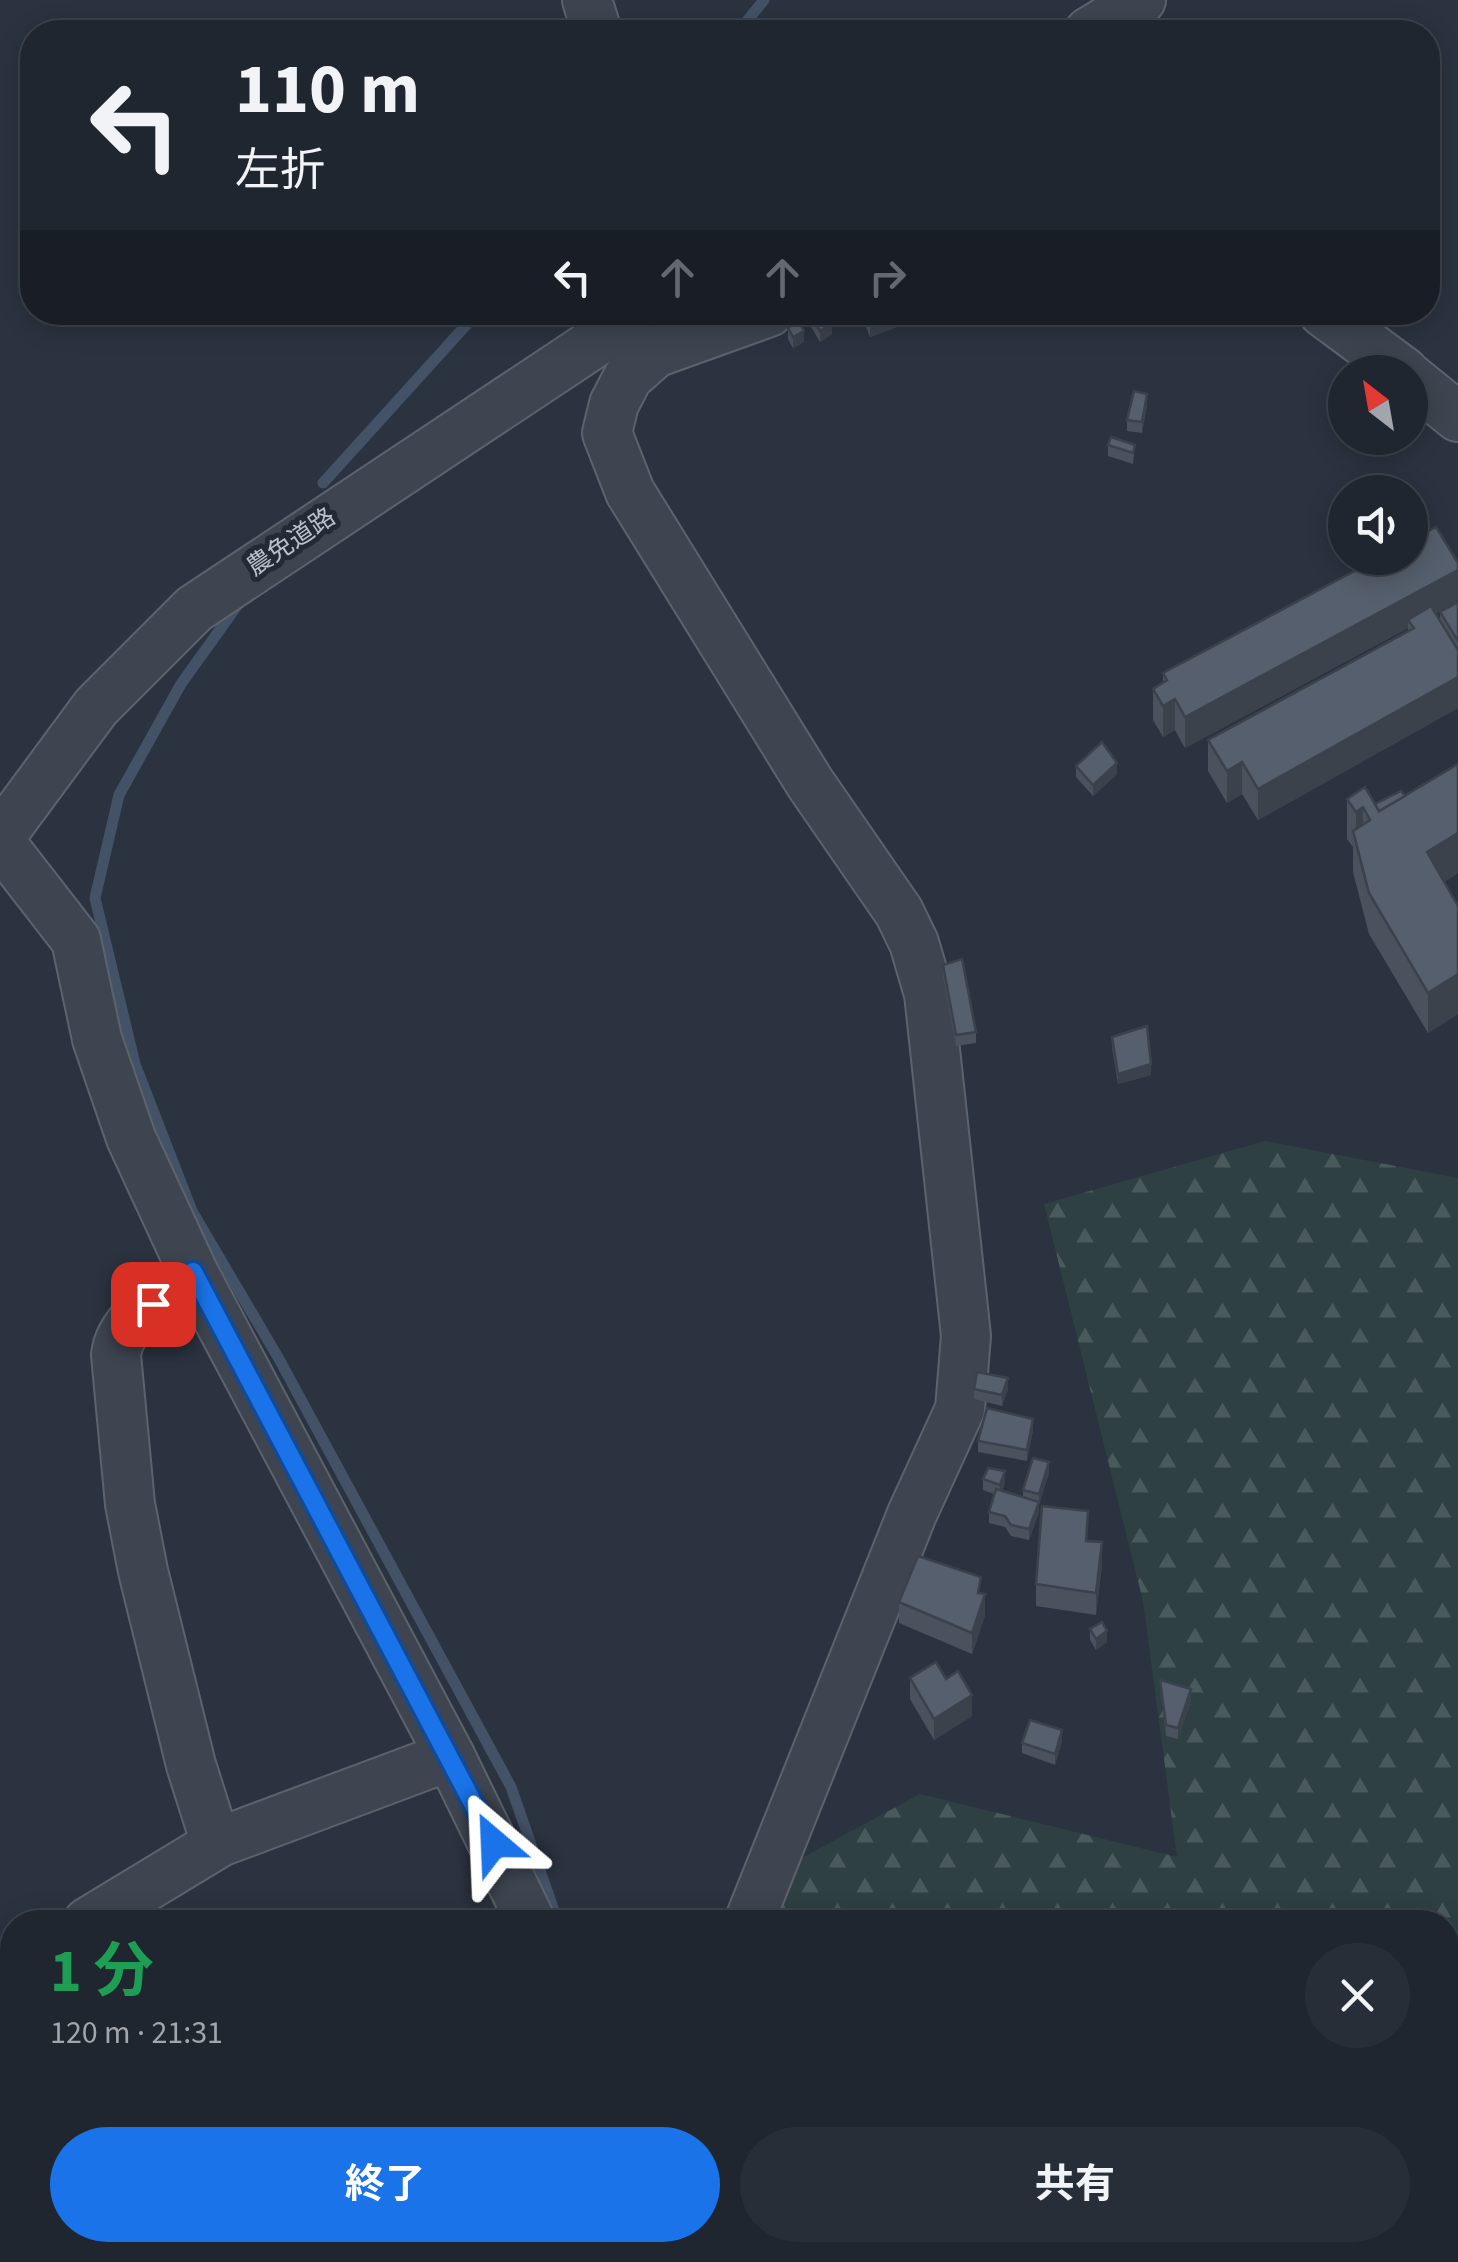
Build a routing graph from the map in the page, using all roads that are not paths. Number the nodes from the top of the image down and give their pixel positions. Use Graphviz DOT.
graph roads {
  1 [pos="1141,0"];
  2 [pos="1108,20"];
  3 [pos="670,325"];
  4 [pos="1341,325"];
  5 [pos="640,329"];
  6 [pos="1381,355"];
  7 [pos="1428,392"];
  8 [pos="1458,416"];
  9 [pos="0,840"];
  10 [pos="193,1272"];
  11 [pos="450,1756"];
  12 [pos="220,1842"];
  13 [pos="108,1910"];
  14 [pos="525,1910"];
  15 [pos="754,1910"];
  1 -- 2 [label="street"];
  3 -- 5 [label="street, 農免道路"];
  4 -- 6 [label="street"];
  5 -- 9 [label="street, 農免道路"];
  5 -- 15 [label="street"];
  7 -- 8 [label="street"];
  9 -- 10 [label="street"];
  10 -- 11 [label="street"];
  10 -- 12 [label="street"];
  11 -- 12 [label="street"];
  11 -- 14 [label="street"];
  12 -- 13 [label="street"];
}
